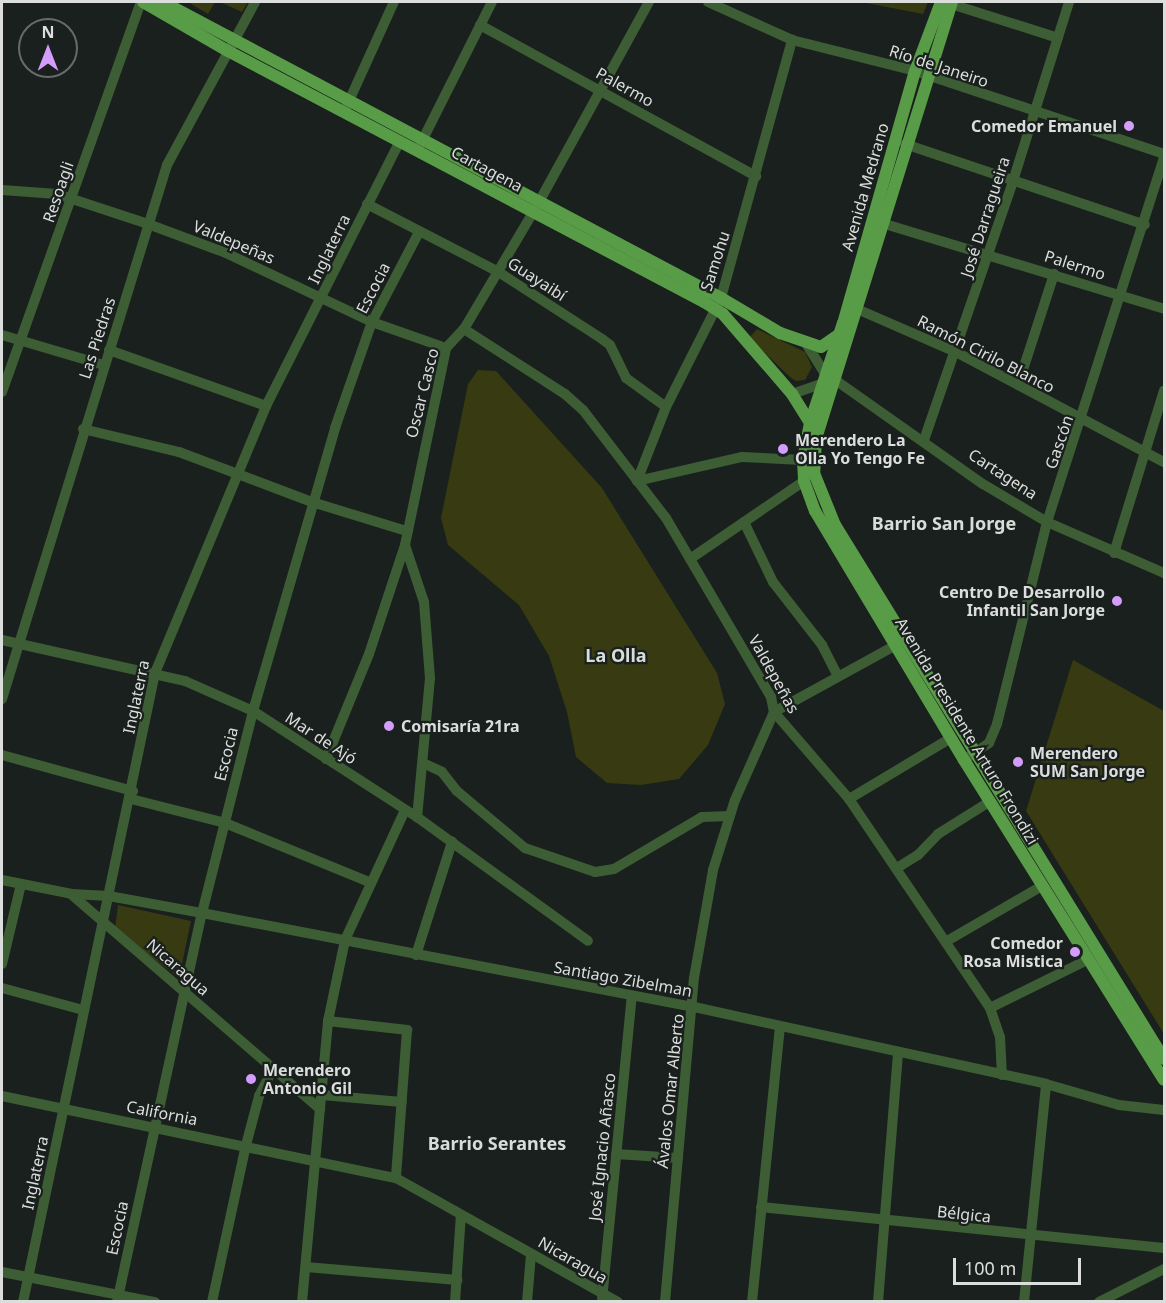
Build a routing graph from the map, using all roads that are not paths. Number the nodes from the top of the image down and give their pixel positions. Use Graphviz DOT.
graph roads {
  1 [pos="142,2"];
  2 [pos="164,2"];
  3 [pos="255,2"];
  4 [pos="394,2"];
  5 [pos="492,2"];
  6 [pos="649,2"];
  7 [pos="708,2"];
  8 [pos="948,2"];
  9 [pos="1069,2"];
  10 [pos="480,25"];
  11 [pos="1058,38"];
  12 [pos="792,40"];
  13 [pos="231,46"];
  14 [pos="921,74"];
  15 [pos="602,92"];
  16 [pos="346,107"];
  17 [pos="1035,113"];
  18 [pos="400,141"];
  19 [pos="905,144"];
  20 [pos="419,145"];
  21 [pos="1164,156"];
  22 [pos="756,176"];
  23 [pos="1014,181"];
  24 [pos="2,190"];
  25 [pos="71,200"];
  26 [pos="368,204"];
  27 [pos="535,207"];
  28 [pos="877,221"];
  29 [pos="148,224"];
  30 [pos="1144,225"];
  31 [pos="419,232"];
  32 [pos="989,254"];
  33 [pos="497,271"];
  34 [pos="1054,273"];
  35 [pos="1122,296"];
  36 [pos="321,299"];
  37 [pos="717,303"];
  38 [pos="857,309"];
  39 [pos="1164,309"];
  40 [pos="372,322"];
  41 [pos="758,322"];
  42 [pos="464,329"];
  43 [pos="840,332"];
  44 [pos="2,334"];
  45 [pos="22,339"];
  46 [pos="744,340"];
  47 [pos="807,345"];
  48 [pos="446,348"];
  49 [pos="109,350"];
  50 [pos="956,352"];
  51 [pos="103,365"];
  52 [pos="823,377"];
  53 [pos="836,380"];
  54 [pos="1018,385"];
  55 [pos="1164,390"];
  56 [pos="2,392"];
  57 [pos="792,394"];
  58 [pos="266,406"];
  59 [pos="666,407"];
  60 [pos="1082,420"];
  61 [pos="810,423"];
  62 [pos="84,429"];
  63 [pos="924,440"];
  64 [pos="1144,452"];
  65 [pos="803,460"];
  66 [pos="1164,462"];
  67 [pos="237,475"];
  68 [pos="638,481"];
  69 [pos="804,481"];
  70 [pos="312,502"];
  71 [pos="744,522"];
  72 [pos="1047,522"];
  73 [pos="406,531"];
  74 [pos="405,545"];
  75 [pos="1114,553"];
  76 [pos="690,559"];
  77 [pos="1164,573"];
  78 [pos="2,640"];
  79 [pos="18,642"];
  80 [pos="896,645"];
  81 [pos="154,673"];
  82 [pos="838,676"];
  83 [pos="2,699"];
  84 [pos="253,711"];
  85 [pos="774,712"];
  86 [pos="951,738"];
  87 [pos="2,755"];
  88 [pos="969,758"];
  89 [pos="326,759"];
  90 [pos="423,763"];
  91 [pos="132,795"];
  92 [pos="849,799"];
  93 [pos="989,802"];
  94 [pos="405,810"];
  95 [pos="730,816"];
  96 [pos="417,817"];
  97 [pos="225,823"];
  98 [pos="452,842"];
  99 [pos="897,868"];
  100 [pos="2,880"];
  101 [pos="371,883"];
  102 [pos="21,884"];
  103 [pos="1042,886"];
  104 [pos="72,894"];
  105 [pos="1055,894"];
  106 [pos="109,896"];
  107 [pos="202,913"];
  108 [pos="102,921"];
  109 [pos="345,940"];
  110 [pos="588,941"];
  111 [pos="947,941"];
  112 [pos="416,955"];
  113 [pos="1089,959"];
  114 [pos="2,964"];
  115 [pos="2,988"];
  116 [pos="184,993"];
  117 [pos="632,995"];
  118 [pos="694,1007"];
  119 [pos="990,1008"];
  120 [pos="83,1010"];
  121 [pos="328,1021"];
  122 [pos="780,1027"];
  123 [pos="898,1054"];
  124 [pos="1164,1059"];
  125 [pos="273,1068"];
  126 [pos="1002,1075"];
  127 [pos="1164,1080"];
  128 [pos="1046,1084"];
  129 [pos="322,1095"];
  130 [pos="2,1096"];
  131 [pos="402,1102"];
  132 [pos="64,1109"];
  133 [pos="320,1109"];
  134 [pos="1164,1110"];
  135 [pos="153,1127"];
  136 [pos="246,1145"];
  137 [pos="616,1154"];
  138 [pos="678,1158"];
  139 [pos="316,1163"];
  140 [pos="396,1178"];
  141 [pos="761,1207"];
  142 [pos="461,1215"];
  143 [pos="885,1221"];
  144 [pos="1032,1236"];
  145 [pos="1164,1248"];
  146 [pos="531,1254"];
  147 [pos="306,1267"];
  148 [pos="1164,1269"];
  149 [pos="2,1272"];
  150 [pos="28,1278"];
  151 [pos="457,1280"];
  152 [pos="118,1298"];
  153 [pos="602,1298"];
  154 [pos="23,1302"];
  155 [pos="155,1302"];
  156 [pos="213,1302"];
  157 [pos="302,1302"];
  158 [pos="455,1302"];
  159 [pos="527,1302"];
  160 [pos="618,1302"];
  161 [pos="665,1302"];
  162 [pos="752,1302"];
  163 [pos="878,1302"];
  164 [pos="1024,1302"];
  165 [pos="1099,1302"];
  1 -- 13 [label="main road, Cartagena"];
  1 -- 25 [label="street, Resoagli"];
  2 -- 13 [label="main road, Cartagena"];
  3 -- 13 [label="street, Las Piedras"];
  4 -- 16 [label="street"];
  5 -- 10 [label="street"];
  6 -- 15 [label="street, Oscar Casco"];
  7 -- 12 [label="street, Río de Janeiro"];
  8 -- 11 [label="street"];
  8 -- 14 [label="main road, Avenida Medrano"];
  9 -- 11 [label="street, José Darragueira"];
  10 -- 15 [label="street, Palermo"];
  10 -- 20 [label="street"];
  11 -- 17 [label="street, José Darragueira"];
  12 -- 14 [label="street, Río de Janeiro"];
  12 -- 22 [label="street, Samohu"];
  13 -- 16 [label="main road, Cartagena"];
  13 -- 29 [label="street, Las Piedras"];
  14 -- 17 [label="street, Río de Janeiro"];
  14 -- 19 [label="main road, Avenida Medrano"];
  14 -- 28 [label="main road, Avenida Medrano"];
  15 -- 22 [label="street, Palermo"];
  15 -- 27 [label="street, Oscar Casco"];
  16 -- 18 [label="main road, Cartagena"];
  16 -- 20 [label="main road, Cartagena"];
  17 -- 21 [label="street, Río de Janeiro"];
  17 -- 23 [label="street, José Darragueira"];
  18 -- 20 [label="main road, Cartagena"];
  18 -- 26 [label="street, Inglaterra"];
  19 -- 23 [label="street"];
  19 -- 28 [label="main road, Avenida Medrano"];
  20 -- 27 [label="main road, Cartagena"];
  21 -- 30 [label="street, Gascón"];
  22 -- 37 [label="street, Samohu"];
  23 -- 30 [label="street"];
  23 -- 32 [label="street, José Darragueira"];
  24 -- 25 [label="street, Valdepeñas"];
  25 -- 29 [label="street, Valdepeñas"];
  25 -- 45 [label="street, Resoagli"];
  26 -- 31 [label="street, Guayaibí"];
  26 -- 36 [label="street, Inglaterra"];
  27 -- 33 [label="street, Oscar Casco"];
  27 -- 37 [label="main road, Cartagena"];
  28 -- 32 [label="street, Palermo"];
  28 -- 38 [label="main road, Avenida Medrano"];
  28 -- 43 [label="main road, Avenida Medrano"];
  29 -- 36 [label="street, Valdepeñas"];
  29 -- 49 [label="street, Las Piedras"];
  30 -- 35 [label="street, Gascón"];
  31 -- 33 [label="street, Guayaibí"];
  31 -- 40 [label="street, Escocia"];
  32 -- 34 [label="street, Palermo"];
  32 -- 50 [label="street, José Darragueira"];
  33 -- 42 [label="street, Oscar Casco"];
  33 -- 59 [label="street, Guayaibí"];
  34 -- 35 [label="street, Palermo"];
  34 -- 54 [label="street"];
  35 -- 39 [label="street, Palermo"];
  35 -- 60 [label="street, Gascón"];
  36 -- 40 [label="street, Valdepeñas"];
  36 -- 58 [label="street, Inglaterra"];
  37 -- 41 [label="main road, Cartagena"];
  37 -- 46 [label="main road, Cartagena"];
  37 -- 59 [label="street, Samohu"];
  38 -- 50 [label="street, Ramón Cirilo Blanco"];
  38 -- 53 [label="main road, Avenida Medrano"];
  40 -- 48 [label="street, Valdepeñas"];
  40 -- 70 [label="street, Escocia"];
  41 -- 46 [label="main road"];
  41 -- 47 [label="main road, Cartagena"];
  42 -- 48 [label="street, Oscar Casco"];
  42 -- 68 [label="street, Valdepeñas"];
  43 -- 47 [label="main road"];
  43 -- 52 [label="main road, Avenida Medrano"];
  44 -- 45 [label="street"];
  45 -- 51 [label="street"];
  45 -- 56 [label="street, Resoagli"];
  46 -- 57 [label="main road, Cartagena"];
  47 -- 52 [label="street"];
  48 -- 73 [label="street, Oscar Casco"];
  49 -- 51 [label="street, Las Piedras"];
  49 -- 58 [label="street"];
  50 -- 54 [label="street, Ramón Cirilo Blanco"];
  50 -- 63 [label="street, José Darragueira"];
  51 -- 62 [label="street, Las Piedras"];
  52 -- 53 [label="street"];
  52 -- 57 [label="street"];
  52 -- 61 [label="main road, Avenida Presidente Arturo Frondizi"];
  53 -- 63 [label="street, Cartagena"];
  53 -- 88 [label="main road, Avenida Presidente Arturo Frondizi"];
  54 -- 60 [label="street, Ramón Cirilo Blanco"];
  55 -- 64 [label="street"];
  57 -- 61 [label="main road, Cartagena"];
  58 -- 67 [label="street, Inglaterra"];
  59 -- 68 [label="street, Samohu"];
  60 -- 64 [label="street, Ramón Cirilo Blanco"];
  60 -- 72 [label="street, Gascón"];
  61 -- 65 [label="main road, Avenida Presidente Arturo Frondizi"];
  62 -- 67 [label="street"];
  62 -- 79 [label="street, Las Piedras"];
  63 -- 72 [label="street, Cartagena"];
  64 -- 66 [label="street, Ramón Cirilo Blanco"];
  64 -- 75 [label="street"];
  65 -- 68 [label="street"];
  65 -- 69 [label="main road, Avenida Presidente Arturo Frondizi"];
  67 -- 70 [label="street"];
  67 -- 81 [label="street, Inglaterra"];
  68 -- 76 [label="street, Valdepeñas"];
  69 -- 71 [label="street"];
  69 -- 80 [label="main road, Avenida Presidente Arturo Frondizi"];
  70 -- 73 [label="street"];
  70 -- 84 [label="street, Escocia"];
  71 -- 76 [label="street"];
  71 -- 82 [label="street"];
  72 -- 75 [label="street, Cartagena"];
  72 -- 88 [label="street, Gascón"];
  73 -- 74 [label="street, Oscar Casco"];
  74 -- 89 [label="street, Oscar Casco"];
  74 -- 90 [label="street"];
  75 -- 77 [label="street, Cartagena"];
  76 -- 85 [label="street, Valdepeñas"];
  78 -- 79 [label="street, Mar de Ajó"];
  79 -- 81 [label="street, Mar de Ajó"];
  79 -- 83 [label="street, Las Piedras"];
  80 -- 82 [label="street"];
  80 -- 86 [label="main road, Avenida Presidente Arturo Frondizi"];
  81 -- 84 [label="street, Mar de Ajó"];
  81 -- 91 [label="street, Inglaterra"];
  82 -- 85 [label="street"];
  84 -- 89 [label="street, Mar de Ajó"];
  84 -- 97 [label="street, Escocia"];
  85 -- 92 [label="street, Valdepeñas"];
  85 -- 95 [label="street, Ávalos Omar Alberto"];
  86 -- 88 [label="main road, Avenida Presidente Arturo Frondizi"];
  86 -- 92 [label="street"];
  87 -- 91 [label="street"];
  88 -- 93 [label="main road, Avenida Presidente Arturo Frondizi"];
  88 -- 105 [label="main road, Avenida Presidente Arturo Frondizi"];
  89 -- 94 [label="street, Mar de Ajó"];
  90 -- 95 [label="street"];
  90 -- 96 [label="street"];
  91 -- 97 [label="street"];
  91 -- 106 [label="street, Inglaterra"];
  92 -- 99 [label="street, Valdepeñas"];
  93 -- 99 [label="street"];
  93 -- 103 [label="main road, Avenida Presidente Arturo Frondizi"];
  94 -- 96 [label="street, Mar de Ajó"];
  94 -- 101 [label="street"];
  95 -- 118 [label="street, Ávalos Omar Alberto"];
  96 -- 98 [label="street, Mar de Ajó"];
  97 -- 101 [label="street"];
  97 -- 107 [label="street, Escocia"];
  98 -- 110 [label="street, Mar de Ajó"];
  98 -- 112 [label="street"];
  99 -- 111 [label="street, Valdepeñas"];
  100 -- 102 [label="street"];
  101 -- 109 [label="street"];
  102 -- 104 [label="street"];
  102 -- 114 [label="street"];
  103 -- 105 [label="main road, Avenida Presidente Arturo Frondizi"];
  103 -- 111 [label="street"];
  104 -- 106 [label="street, Santiago Zibelman"];
  104 -- 108 [label="street, Nicaragua"];
  105 -- 113 [label="main road, Avenida Presidente Arturo Frondizi"];
  105 -- 124 [label="main road, Avenida Presidente Arturo Frondizi"];
  106 -- 107 [label="street, Santiago Zibelman"];
  106 -- 108 [label="street, Inglaterra"];
  107 -- 109 [label="street, Santiago Zibelman"];
  107 -- 116 [label="street, Escocia"];
  108 -- 116 [label="street, Nicaragua"];
  108 -- 120 [label="street, Inglaterra"];
  109 -- 112 [label="street, Santiago Zibelman"];
  109 -- 121 [label="street"];
  111 -- 119 [label="street, Valdepeñas"];
  112 -- 117 [label="street, Santiago Zibelman"];
  113 -- 119 [label="street"];
  113 -- 127 [label="main road, Avenida Presidente Arturo Frondizi"];
  115 -- 120 [label="street"];
  116 -- 125 [label="street, Nicaragua"];
  116 -- 135 [label="street, Escocia"];
  117 -- 118 [label="street, Santiago Zibelman"];
  117 -- 137 [label="street, José Ignacio Añasco"];
  118 -- 122 [label="street, Santiago Zibelman"];
  118 -- 138 [label="street, Ávalos Omar Alberto"];
  119 -- 126 [label="street, Valdepeñas"];
  120 -- 132 [label="street, Inglaterra"];
  121 -- 129 [label="street"];
  121 -- 131 [label="street"];
  122 -- 123 [label="street, Santiago Zibelman"];
  122 -- 141 [label="street"];
  123 -- 126 [label="street, Santiago Zibelman"];
  123 -- 143 [label="street"];
  125 -- 133 [label="street, Nicaragua"];
  125 -- 136 [label="street"];
  126 -- 128 [label="street, Santiago Zibelman"];
  128 -- 134 [label="street, Santiago Zibelman"];
  128 -- 144 [label="street"];
  129 -- 131 [label="street"];
  129 -- 133 [label="street"];
  130 -- 132 [label="street, California"];
  131 -- 140 [label="street"];
  132 -- 135 [label="street, California"];
  132 -- 150 [label="street, Inglaterra"];
  133 -- 139 [label="street"];
  135 -- 136 [label="street, California"];
  135 -- 152 [label="street, Escocia"];
  136 -- 139 [label="street, California"];
  136 -- 156 [label="street"];
  137 -- 138 [label="street"];
  137 -- 153 [label="street, José Ignacio Añasco"];
  138 -- 161 [label="street, Ávalos Omar Alberto"];
  139 -- 140 [label="street, Nicaragua"];
  139 -- 147 [label="street"];
  140 -- 142 [label="street, Nicaragua"];
  141 -- 143 [label="street, Bélgica"];
  141 -- 162 [label="street"];
  142 -- 146 [label="street, Nicaragua"];
  142 -- 151 [label="street"];
  143 -- 144 [label="street, Bélgica"];
  143 -- 163 [label="street"];
  144 -- 145 [label="street, Bélgica"];
  144 -- 164 [label="street"];
  146 -- 153 [label="street, Nicaragua"];
  146 -- 159 [label="street"];
  147 -- 151 [label="street"];
  147 -- 157 [label="street"];
  148 -- 165 [label="street"];
  149 -- 150 [label="street"];
  150 -- 152 [label="street"];
  150 -- 154 [label="street, Inglaterra"];
  151 -- 158 [label="street"];
  152 -- 155 [label="street"];
  153 -- 160 [label="street, Nicaragua"];
}
